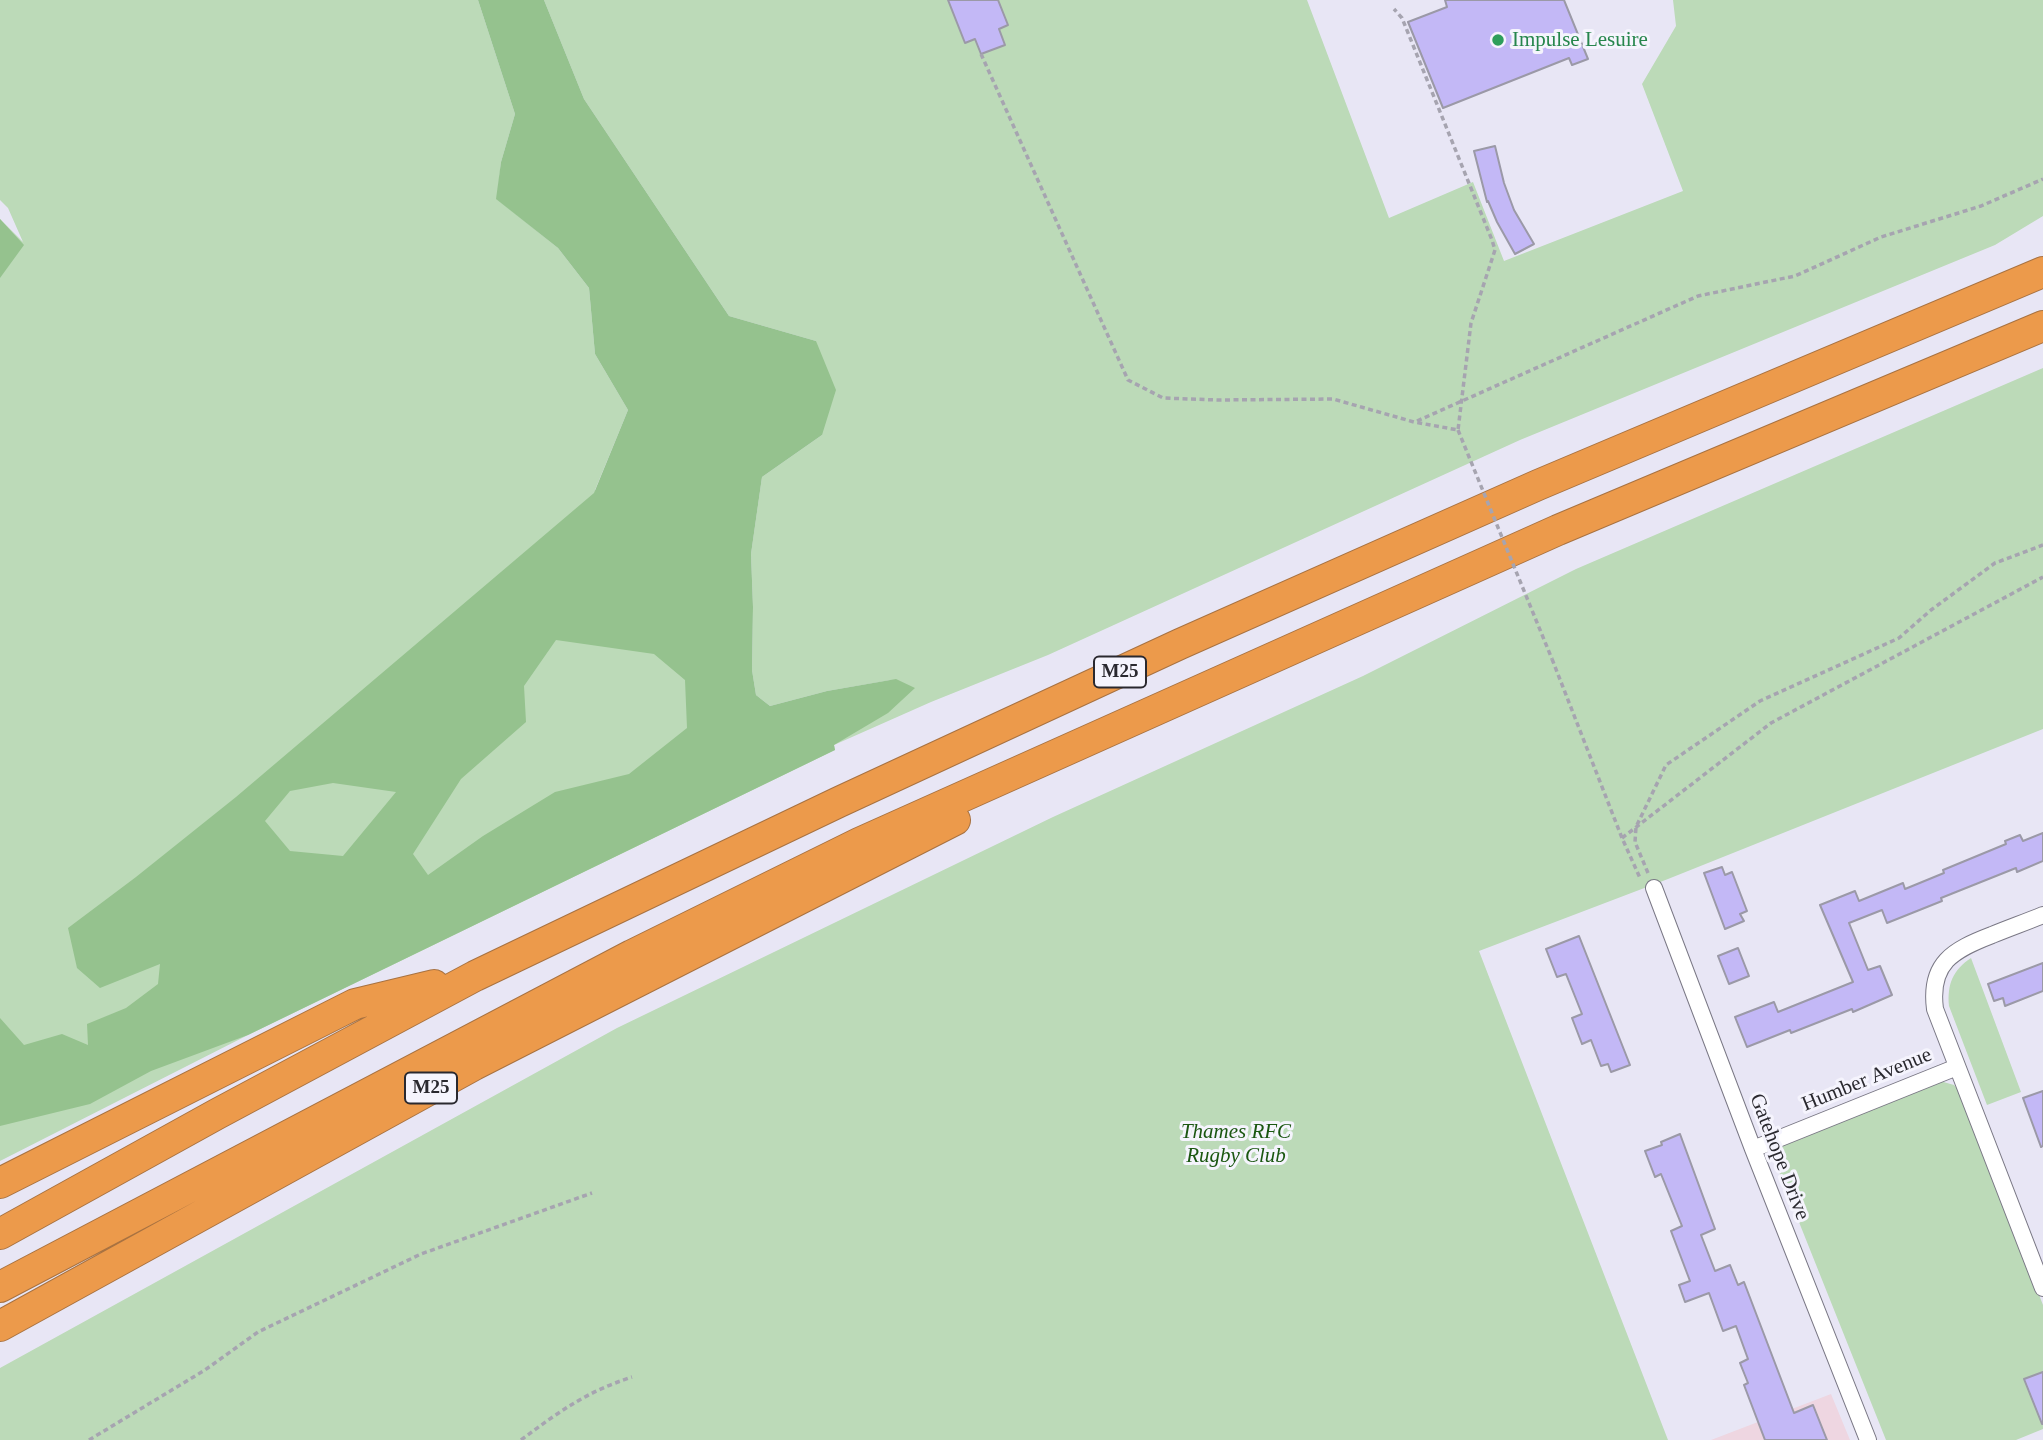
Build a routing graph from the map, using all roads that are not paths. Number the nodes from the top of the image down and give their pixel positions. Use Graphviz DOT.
graph roads {
  1 [pos="2043,272"];
  2 [pos="2043,327"];
  3 [pos="1203,689"];
  4 [pos="1648,885"];
  5 [pos="2043,915"];
  6 [pos="475,976"];
  7 [pos="1957,1067"];
  8 [pos="217,1114"];
  9 [pos="1753,1149"];
  10 [pos="0,1183"];
  11 [pos="0,1210"];
  12 [pos="0,1234"];
  13 [pos="2043,1288"];
  14 [pos="0,1289"];
  15 [pos="0,1326"];
  16 [pos="1868,1440"];
  1 -- 6 [label="highway, M25"];
  2 -- 3 [label="highway, M25"];
  3 -- 14 [label="highway, M25"];
  3 -- 15 [label="highway, M25"];
  4 -- 9 [label="street, Gatehope Drive"];
  5 -- 7 [label="street, Humber Avenue"];
  6 -- 8 [label="highway, M25"];
  6 -- 10 [label="highway, M25"];
  7 -- 9 [label="street, Humber Avenue"];
  7 -- 13 [label="street, Humber Avenue"];
  8 -- 11 [label="highway, M25"];
  8 -- 12 [label="highway, M25"];
  9 -- 16 [label="street, Gatehope Drive"];
}
